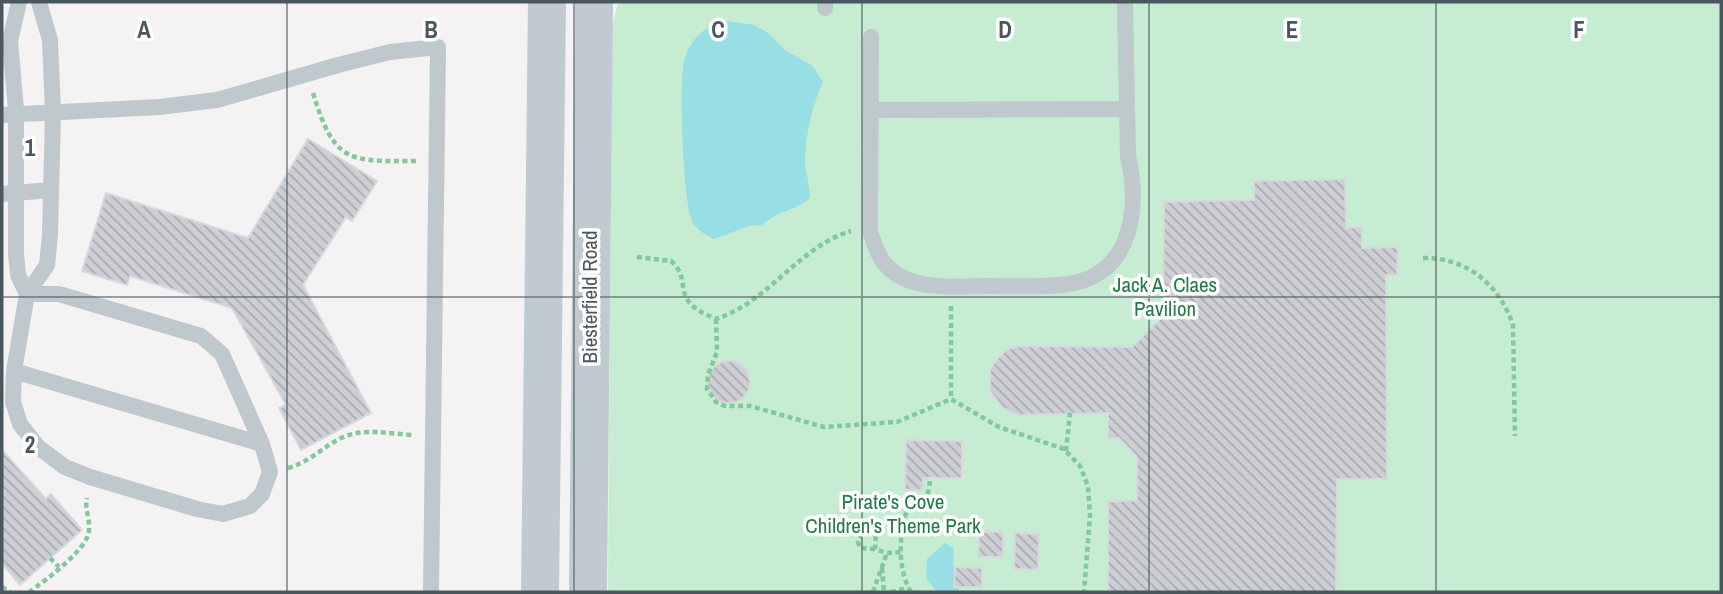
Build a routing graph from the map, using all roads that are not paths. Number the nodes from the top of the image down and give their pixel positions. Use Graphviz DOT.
graph roads {
  1 [pos="19,2"];
  2 [pos="40,2"];
  3 [pos="547,2"];
  4 [pos="594,2"];
  5 [pos="1125,2"];
  6 [pos="871,37"];
  7 [pos="1127,109"];
  8 [pos="871,110"];
  9 [pos="53,112"];
  10 [pos="9,115"];
  11 [pos="51,190"];
  12 [pos="9,193"];
  13 [pos="27,294"];
  14 [pos="14,371"];
  15 [pos="262,444"];
  16 [pos="431,592"];
  17 [pos="540,592"];
  18 [pos="588,592"];
  1 -- 10 [label="lane"];
  2 -- 9 [label="lane"];
  3 -- 17 [label="main road"];
  4 -- 18 [label="main road, Biesterfield Road"];
  5 -- 7 [label="lane"];
  6 -- 8 [label="lane"];
  7 -- 8 [label="lane"];
  7 -- 8 [label="lane"];
  9 -- 10 [label="lane"];
  9 -- 11 [label="lane"];
  9 -- 16 [label="lane"];
  10 -- 12 [label="lane"];
  11 -- 12 [label="lane"];
  11 -- 13 [label="lane"];
  12 -- 13 [label="lane"];
  13 -- 14 [label="lane"];
  13 -- 15 [label="lane"];
  14 -- 15 [label="lane"];
  14 -- 15 [label="lane"];
}
